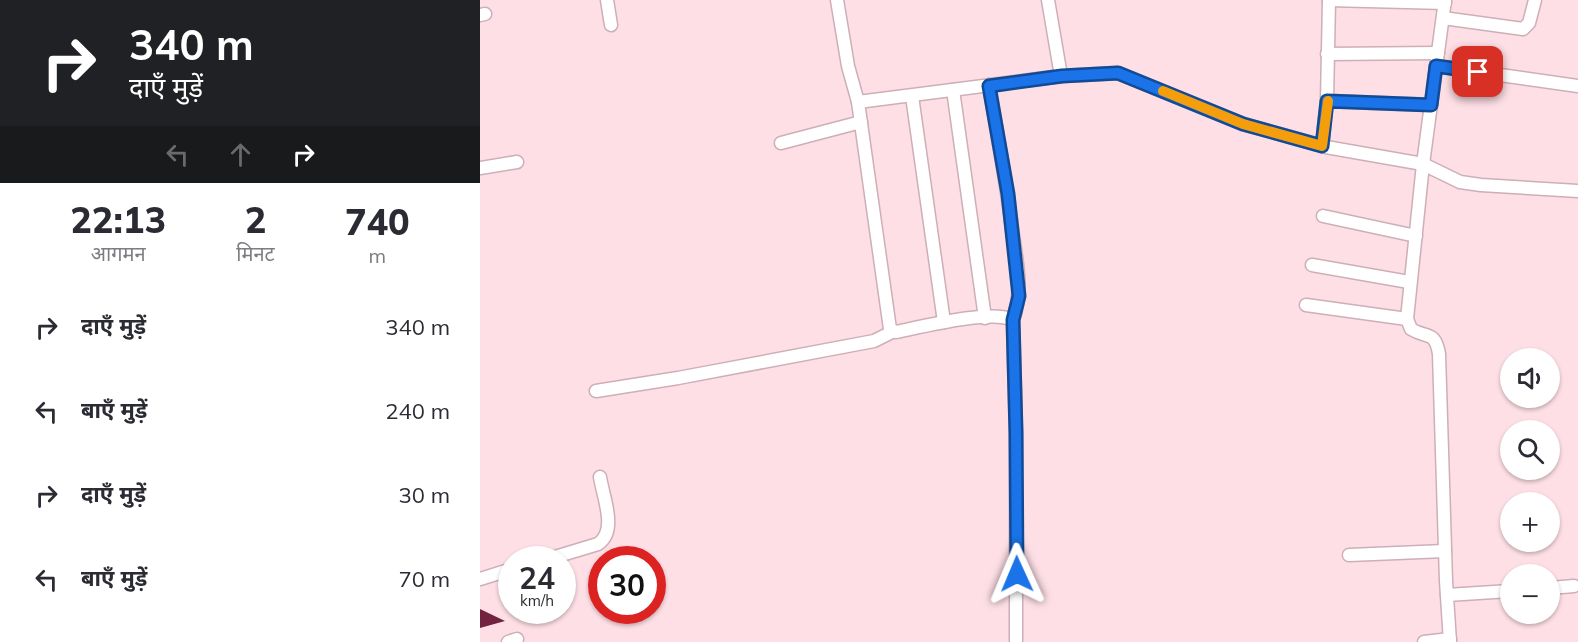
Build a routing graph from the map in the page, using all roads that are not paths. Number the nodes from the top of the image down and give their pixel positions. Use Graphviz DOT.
graph roads {
  1 [pos="607,0"];
  2 [pos="837,0"];
  3 [pos="1048,0"];
  4 [pos="1329,0"];
  5 [pos="1535,0"];
  6 [pos="1445,2"];
  7 [pos="1443,18"];
  8 [pos="611,25"];
  9 [pos="1438,53"];
  10 [pos="1328,54"];
  11 [pos="1436,66"];
  12 [pos="1062,76"];
  13 [pos="989,86"];
  14 [pos="1578,86"];
  15 [pos="953,90"];
  16 [pos="912,96"];
  17 [pos="1327,101"];
  18 [pos="858,102"];
  19 [pos="1431,105"];
  20 [pos="861,122"];
  21 [pos="781,143"];
  22 [pos="1322,146"];
  23 [pos="517,162"];
  24 [pos="1423,164"];
  25 [pos="480,168"];
  26 [pos="1578,191"];
  27 [pos="1323,216"];
  28 [pos="1416,236"];
  29 [pos="1312,265"];
  30 [pos="1409,282"];
  31 [pos="1306,305"];
  32 [pos="985,318"];
  33 [pos="1407,318"];
  34 [pos="1013,320"];
  35 [pos="945,322"];
  36 [pos="892,332"];
  37 [pos="596,391"];
  38 [pos="600,477"];
  39 [pos="576,551"];
  40 [pos="1444,551"];
  41 [pos="1349,555"];
  42 [pos="498,573"];
  43 [pos="480,579"];
  44 [pos="1574,586"];
  45 [pos="1560,587"];
  46 [pos="1500,592"];
  47 [pos="1447,595"];
  48 [pos="1450,640"];
  49 [pos="1016,642"];
  50 [pos="1424,642"];
  1 -- 8 [label="street"];
  2 -- 18 [label="street"];
  3 -- 12 [label="street"];
  4 -- 6 [label="street"];
  4 -- 10 [label="street"];
  5 -- 7 [label="street"];
  6 -- 7 [label="street"];
  7 -- 9 [label="street"];
  9 -- 10 [label="street"];
  9 -- 11 [label="street"];
  10 -- 17 [label="street"];
  11 -- 14 [label="street"];
  11 -- 19 [label="street"];
  12 -- 13 [label="street"];
  12 -- 22 [label="street"];
  13 -- 15 [label="street"];
  13 -- 34 [label="street"];
  15 -- 16 [label="street"];
  15 -- 32 [label="street"];
  16 -- 18 [label="street"];
  16 -- 35 [label="street"];
  17 -- 19 [label="street"];
  17 -- 22 [label="street"];
  18 -- 20 [label="street"];
  19 -- 24 [label="street"];
  20 -- 21 [label="street"];
  20 -- 36 [label="street"];
  22 -- 24 [label="street"];
  23 -- 25 [label="street"];
  24 -- 26 [label="street"];
  24 -- 28 [label="street"];
  27 -- 28 [label="street"];
  28 -- 30 [label="street"];
  29 -- 30 [label="street"];
  30 -- 33 [label="street"];
  31 -- 33 [label="street"];
  32 -- 34 [label="street"];
  32 -- 35 [label="street"];
  33 -- 40 [label="street"];
  34 -- 49 [label="street"];
  35 -- 36 [label="street"];
  36 -- 37 [label="street"];
  38 -- 39 [label="street"];
  40 -- 41 [label="street"];
  40 -- 47 [label="street"];
  42 -- 43 [label="street"];
  44 -- 45 [label="street"];
  46 -- 47 [label="street"];
  47 -- 48 [label="street"];
  48 -- 50 [label="street"];
}
